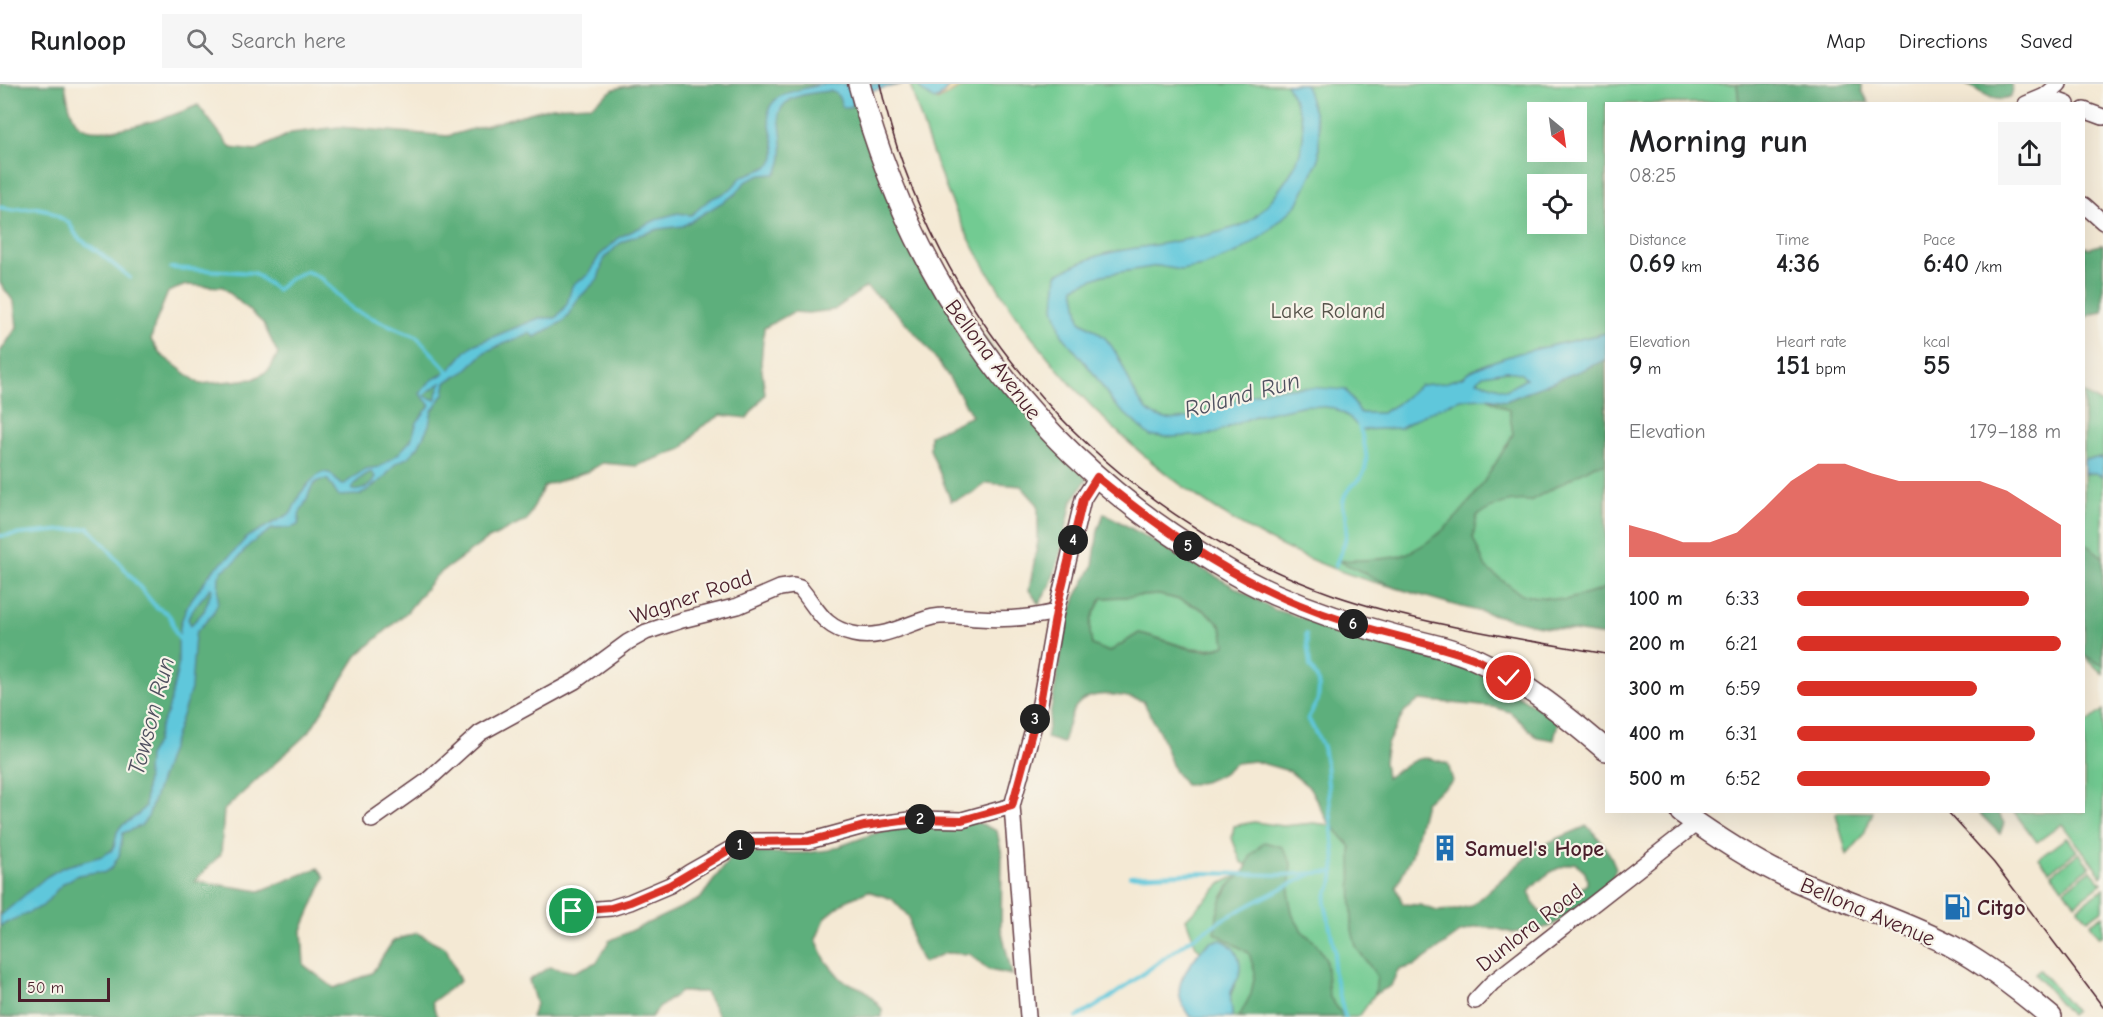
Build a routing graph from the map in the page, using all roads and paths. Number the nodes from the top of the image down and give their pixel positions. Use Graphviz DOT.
graph roads {
  1 [pos="859,84"];
  2 [pos="2059,84"];
  3 [pos="2046,96"];
  4 [pos="2031,102"];
  5 [pos="2062,102"];
  6 [pos="2085,110"];
  7 [pos="2103,117"];
  8 [pos="2085,206"];
  9 [pos="2103,222"];
  10 [pos="1097,477"];
  11 [pos="1056,612"];
  12 [pos="1605,749"];
  13 [pos="1012,806"];
  14 [pos="1689,817"];
  15 [pos="372,819"];
  16 [pos="572,911"];
  17 [pos="1475,1001"];
  18 [pos="1028,1017"];
  19 [pos="2050,1017"];
  1 -- 10 [label="main road, Bellona Avenue"];
  2 -- 3 [label="street"];
  3 -- 4 [label="street"];
  3 -- 5 [label="street"];
  6 -- 7 [label="street"];
  8 -- 9 [label="street"];
  10 -- 11 [label="street"];
  10 -- 12 [label="main road, Bellona Avenue"];
  11 -- 13 [label="street"];
  11 -- 15 [label="street, Wagner Road"];
  13 -- 16 [label="street"];
  13 -- 18 [label="street"];
  14 -- 17 [label="street, Dunlora Road"];
  14 -- 19 [label="main road, Bellona Avenue"];
}
